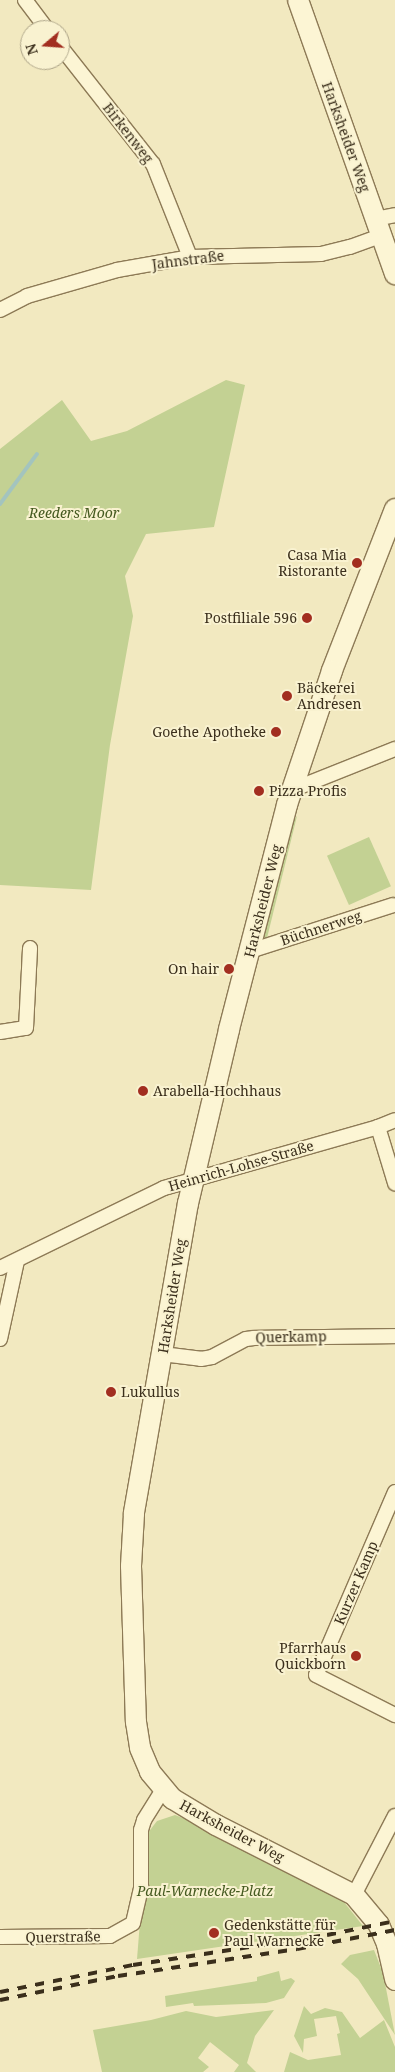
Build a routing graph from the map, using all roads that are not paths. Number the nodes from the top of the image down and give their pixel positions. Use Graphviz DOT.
graph roads {
  1 [pos="25,0"];
  2 [pos="298,0"];
  3 [pos="40,20"];
  4 [pos="70,59"];
  5 [pos="395,215"];
  6 [pos="378,228"];
  7 [pos="190,257"];
  8 [pos="395,274"];
  9 [pos="0,310"];
  10 [pos="395,509"];
  11 [pos="395,748"];
  12 [pos="292,790"];
  13 [pos="393,905"];
  14 [pos="30,948"];
  15 [pos="250,951"];
  16 [pos="0,1032"];
  17 [pos="395,1120"];
  18 [pos="378,1128"];
  19 [pos="192,1178"];
  20 [pos="395,1183"];
  21 [pos="17,1261"];
  22 [pos="0,1268"];
  23 [pos="395,1336"];
  24 [pos="0,1340"];
  25 [pos="162,1354"];
  26 [pos="395,1492"];
  27 [pos="395,1714"];
  28 [pos="164,1790"];
  29 [pos="395,1816"];
  30 [pos="354,1895"];
  31 [pos="0,1937"];
  32 [pos="395,1980"];
  1 -- 3 [label="street"];
  2 -- 6 [label="main road, Harksheider Weg"];
  4 -- 7 [label="street, Birkenweg"];
  5 -- 6 [label="street, Jahnstraße"];
  6 -- 7 [label="street, Jahnstraße"];
  6 -- 8 [label="main road, Harksheider Weg"];
  7 -- 9 [label="street, Jahnstraße"];
  10 -- 12 [label="main road, Harksheider Weg"];
  11 -- 12 [label="street"];
  12 -- 15 [label="main road, Harksheider Weg"];
  13 -- 15 [label="street, Büchnerweg"];
  14 -- 16 [label="street"];
  15 -- 19 [label="main road, Harksheider Weg"];
  17 -- 18 [label="street, Heinrich-Lohse-Straße"];
  18 -- 19 [label="street, Heinrich-Lohse-Straße"];
  18 -- 20 [label="street"];
  19 -- 21 [label="street, Heinrich-Lohse-Straße"];
  19 -- 25 [label="main road, Harksheider Weg"];
  21 -- 22 [label="street, Heinrich-Lohse-Straße"];
  21 -- 24 [label="street"];
  23 -- 25 [label="street, Querkamp"];
  25 -- 28 [label="main road, Harksheider Weg"];
  26 -- 27 [label="street, Kurzer Kamp"];
  28 -- 30 [label="main road, Harksheider Weg"];
  28 -- 31 [label="street, Querstraße"];
  29 -- 30 [label="street"];
  30 -- 32 [label="main road, Harksheider Weg"];
}
